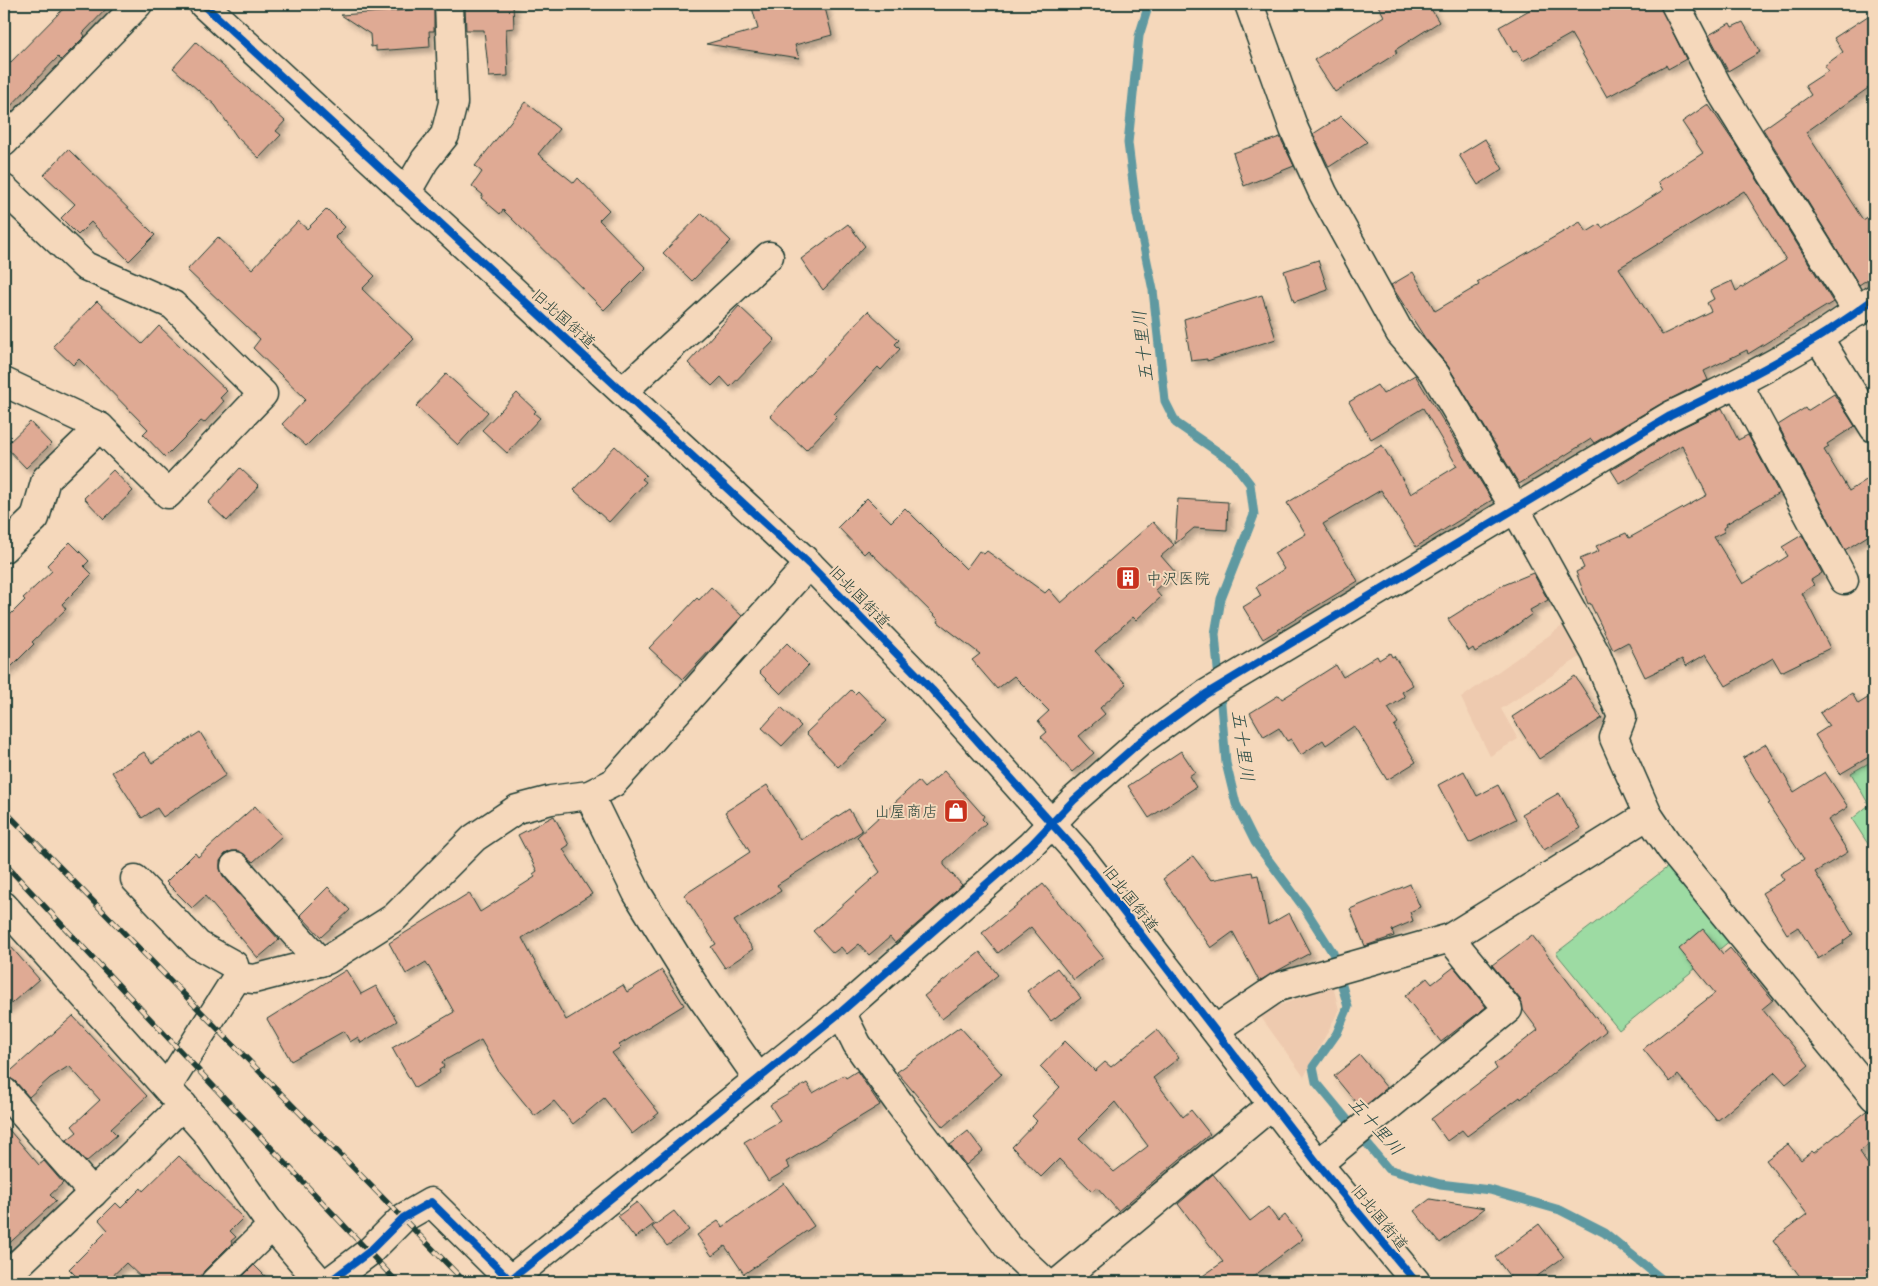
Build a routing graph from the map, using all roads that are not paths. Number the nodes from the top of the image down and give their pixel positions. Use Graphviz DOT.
graph roads {
  1 [pos="138,4"];
  2 [pos="203,4"];
  3 [pos="449,4"];
  4 [pos="1249,4"];
  5 [pos="1675,4"];
  6 [pos="4,142"];
  7 [pos="4,188"];
  8 [pos="406,192"];
  9 [pos="769,256"];
  10 [pos="1866,305"];
  11 [pos="1819,339"];
  12 [pos="4,382"];
  13 [pos="1738,384"];
  14 [pos="623,390"];
  15 [pos="100,427"];
  16 [pos="1874,428"];
  17 [pos="1516,510"];
  18 [pos="4,548"];
  19 [pos="809,564"];
  20 [pos="1844,580"];
  21 [pos="589,796"];
  22 [pos="1648,815"];
  23 [pos="1052,822"];
  24 [pos="235,866"];
  25 [pos="135,879"];
  26 [pos="4,906"];
  27 [pos="1450,938"];
  28 [pos="320,962"];
  29 [pos="237,977"];
  30 [pos="841,1012"];
  31 [pos="1216,1029"];
  32 [pos="758,1078"];
  33 [pos="4,1092"];
  34 [pos="175,1096"];
  35 [pos="1874,1097"];
  36 [pos="1273,1104"];
  37 [pos="1318,1164"];
  38 [pos="93,1193"];
  39 [pos="272,1226"];
  40 [pos="4,1278"];
  41 [pos="511,1281"];
  42 [pos="215,1282"];
  43 [pos="320,1282"];
  44 [pos="329,1282"];
  45 [pos="1046,1282"];
  46 [pos="1059,1282"];
  47 [pos="1416,1282"];
  1 -- 6 [label="street"];
  2 -- 8 [label="street, 旧北国街道"];
  3 -- 8 [label="street"];
  4 -- 17 [label="street"];
  5 -- 10 [label="street"];
  7 -- 15 [label="street"];
  8 -- 14 [label="street, 旧北国街道"];
  9 -- 14 [label="street"];
  10 -- 11 [label="street"];
  11 -- 13 [label="street"];
  11 -- 16 [label="street"];
  12 -- 15 [label="street"];
  13 -- 17 [label="street"];
  13 -- 20 [label="street"];
  14 -- 19 [label="street, 旧北国街道"];
  15 -- 18 [label="street"];
  17 -- 22 [label="street"];
  17 -- 23 [label="street"];
  19 -- 21 [label="street"];
  19 -- 23 [label="street, 旧北国街道"];
  21 -- 28 [label="street"];
  21 -- 32 [label="street"];
  22 -- 27 [label="street"];
  22 -- 35 [label="street"];
  23 -- 30 [label="street"];
  23 -- 31 [label="street, 旧北国街道"];
  24 -- 28 [label="street"];
  25 -- 29 [label="street"];
  26 -- 34 [label="street"];
  27 -- 31 [label="street"];
  27 -- 37 [label="street"];
  28 -- 29 [label="street"];
  29 -- 34 [label="street"];
  30 -- 32 [label="street"];
  30 -- 45 [label="street"];
  31 -- 36 [label="street, 旧北国街道"];
  32 -- 41 [label="street"];
  33 -- 38 [label="street"];
  34 -- 38 [label="street"];
  34 -- 39 [label="street"];
  36 -- 37 [label="street, 旧北国街道"];
  36 -- 46 [label="street"];
  37 -- 47 [label="street, 旧北国街道"];
  38 -- 40 [label="street"];
  39 -- 42 [label="street"];
  39 -- 43 [label="street"];
  41 -- 44 [label="street"];
}
